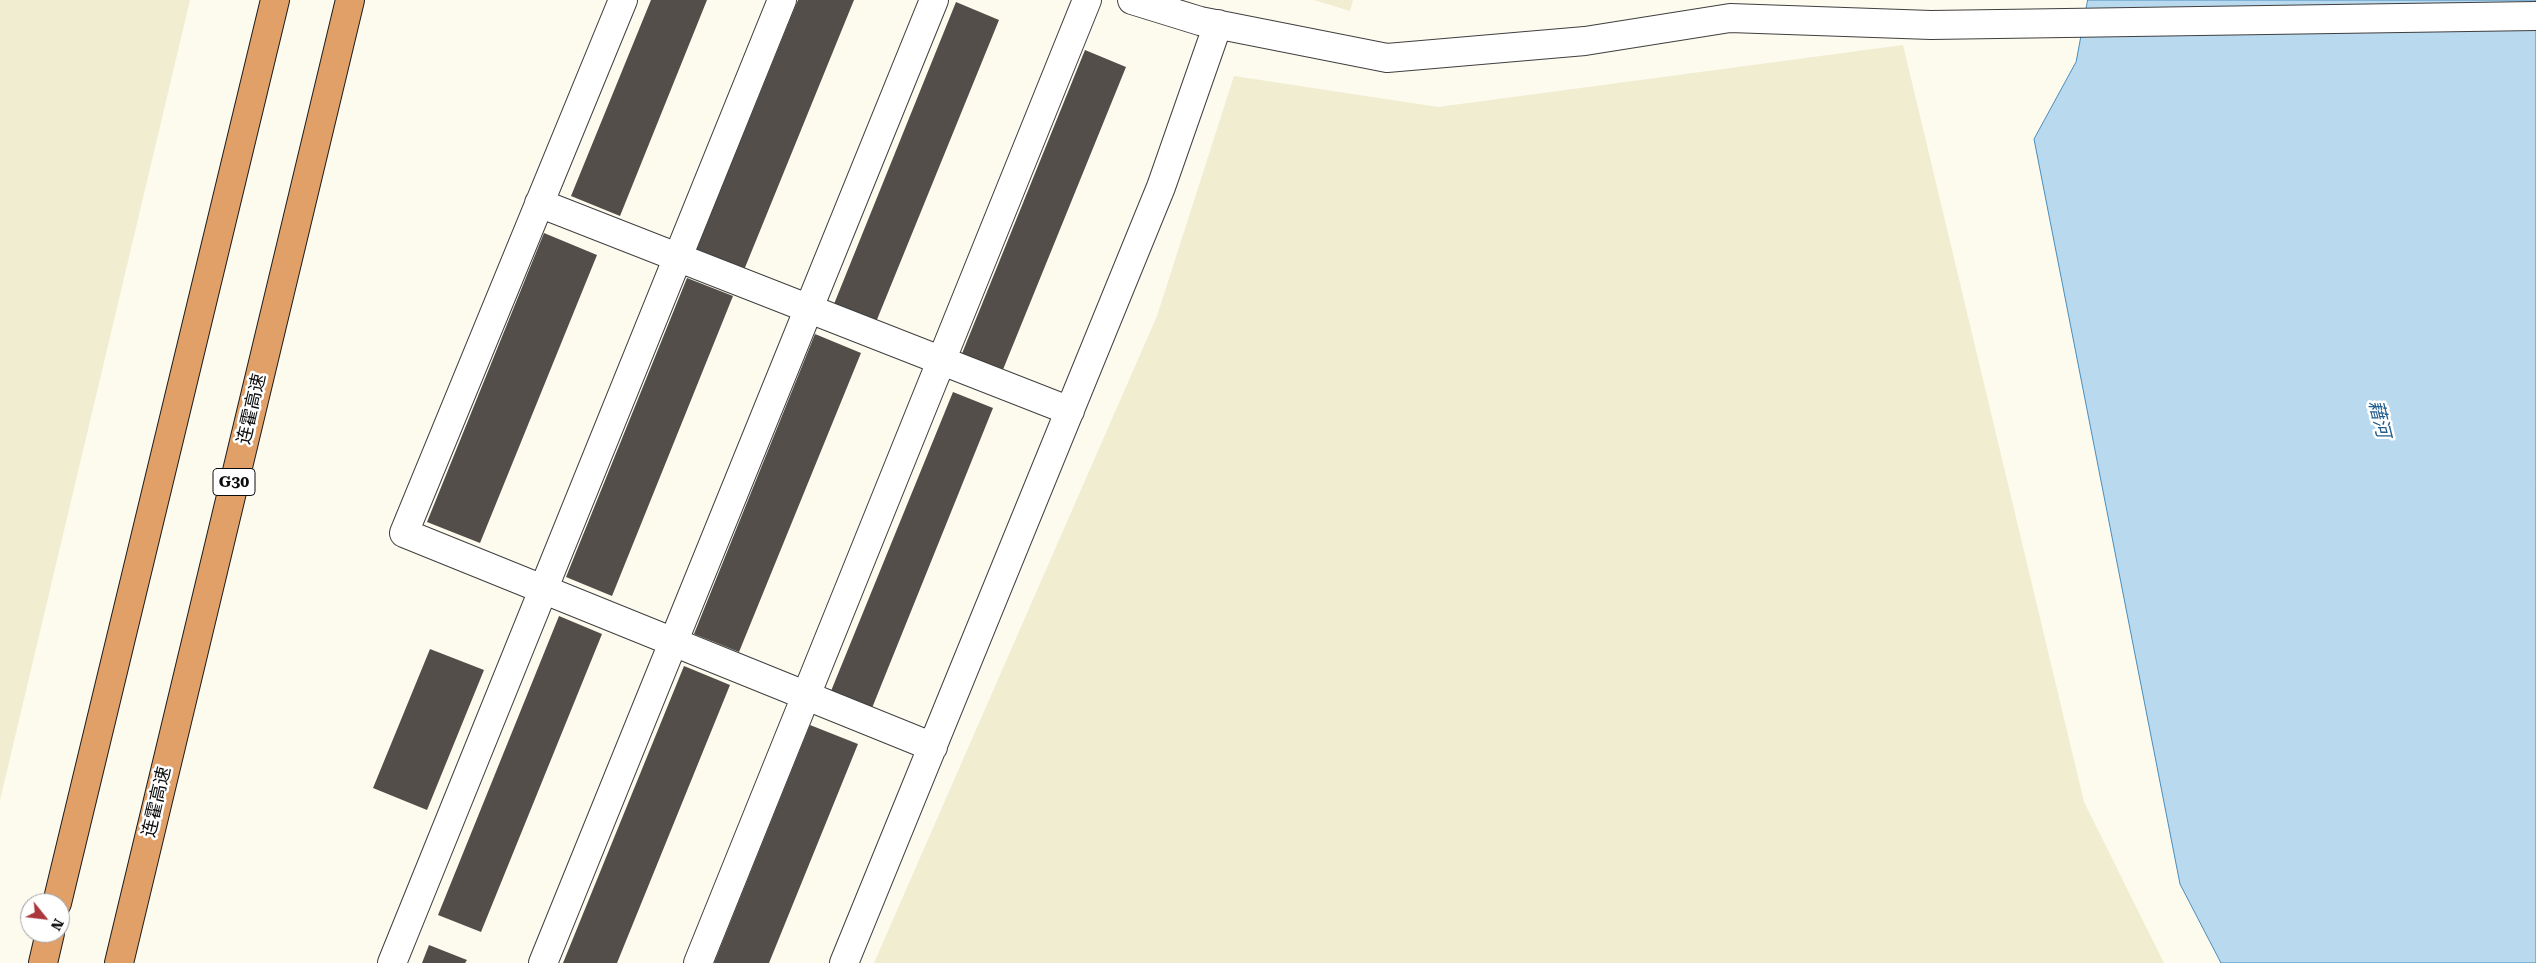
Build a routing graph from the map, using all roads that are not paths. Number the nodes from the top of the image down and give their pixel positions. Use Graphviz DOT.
graph roads {
  1 [pos="275,0"];
  2 [pos="350,0"];
  3 [pos="624,0"];
  4 [pos="782,0"];
  5 [pos="934,0"];
  6 [pos="1087,0"];
  7 [pos="1132,0"];
  8 [pos="2536,16"];
  9 [pos="1218,24"];
  10 [pos="540,204"];
  11 [pos="677,258"];
  12 [pos="808,309"];
  13 [pos="941,361"];
  14 [pos="1070,411"];
  15 [pos="543,589"];
  16 [pos="674,642"];
  17 [pos="806,696"];
  18 [pos="933,747"];
  19 [pos="59,893"];
  20 [pos="47,943"];
  21 [pos="42,963"];
  22 [pos="119,963"];
  23 [pos="392,963"];
  24 [pos="543,963"];
  25 [pos="698,963"];
  26 [pos="844,963"];
  1 -- 19 [label="highway"];
  2 -- 22 [label="highway, 连霍高速 / G30"];
  3 -- 10 [label="street"];
  4 -- 11 [label="street"];
  5 -- 12 [label="street"];
  6 -- 13 [label="street"];
  7 -- 9 [label="street"];
  8 -- 9 [label="street"];
  9 -- 14 [label="street"];
  10 -- 11 [label="street"];
  10 -- 15 [label="street"];
  11 -- 12 [label="street"];
  11 -- 15 [label="street"];
  12 -- 13 [label="street"];
  12 -- 16 [label="street"];
  13 -- 14 [label="street"];
  13 -- 17 [label="street"];
  14 -- 18 [label="street"];
  15 -- 16 [label="street"];
  15 -- 23 [label="street"];
  16 -- 17 [label="street"];
  16 -- 24 [label="street"];
  17 -- 18 [label="street"];
  17 -- 25 [label="street"];
  18 -- 26 [label="street"];
  20 -- 21 [label="highway"];
}
